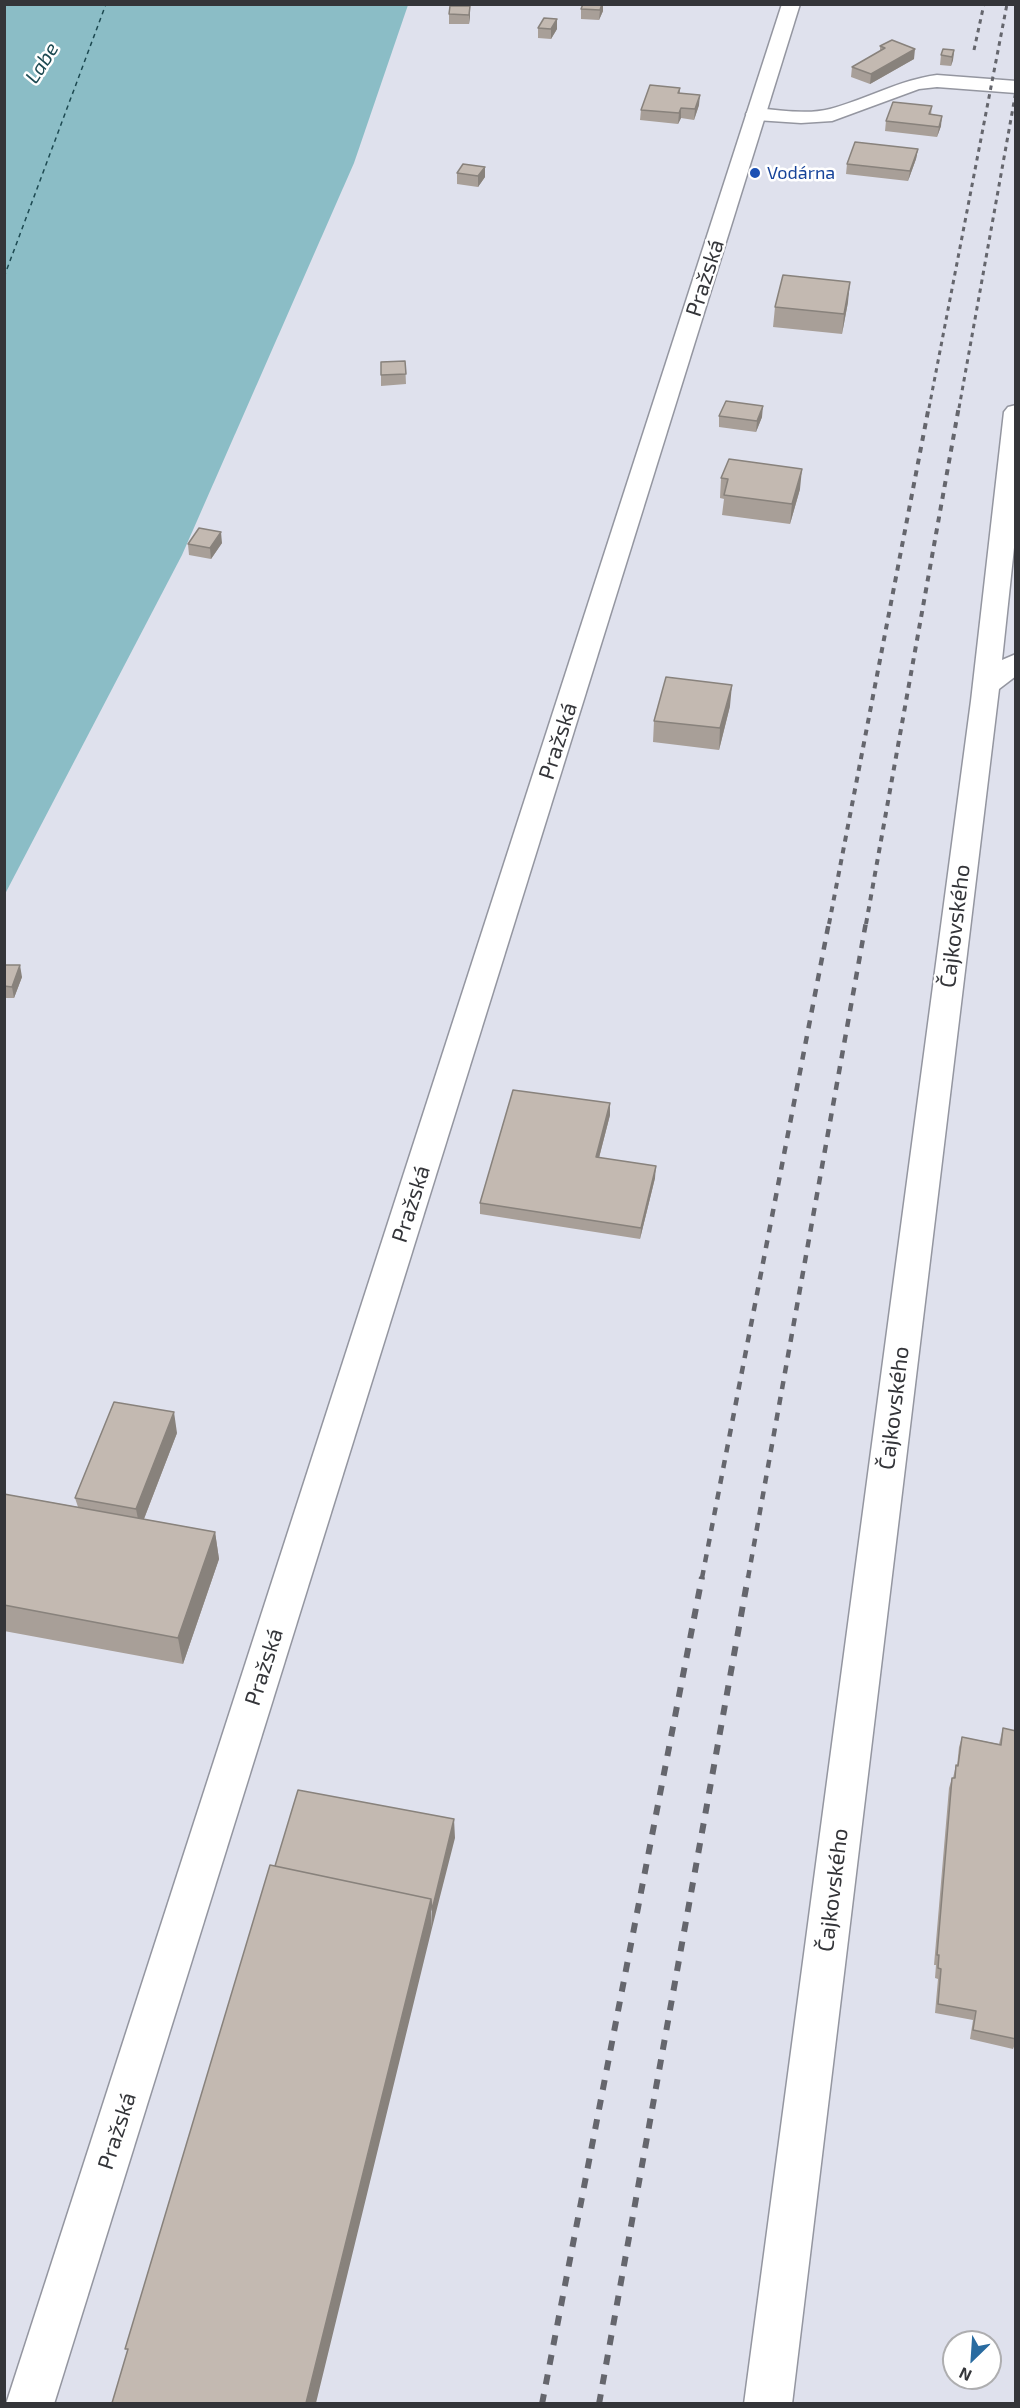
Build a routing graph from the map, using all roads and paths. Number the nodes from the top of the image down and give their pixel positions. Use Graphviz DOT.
graph roads {
  1 [pos="791,4"];
  2 [pos="1016,87"];
  3 [pos="756,114"];
  4 [pos="1016,412"];
  5 [pos="1009,535"];
  6 [pos="1016,662"];
  7 [pos="985,687"];
  8 [pos="30,2403"];
  9 [pos="768,2403"];
  1 -- 3 [label="main road, Pražská"];
  2 -- 3 [label="main road"];
  3 -- 8 [label="main road, Pražská"];
  4 -- 5 [label="main road, Čajkovského"];
  5 -- 7 [label="main road, Čajkovského"];
  6 -- 7 [label="main road"];
  7 -- 9 [label="main road, Čajkovského"];
}
